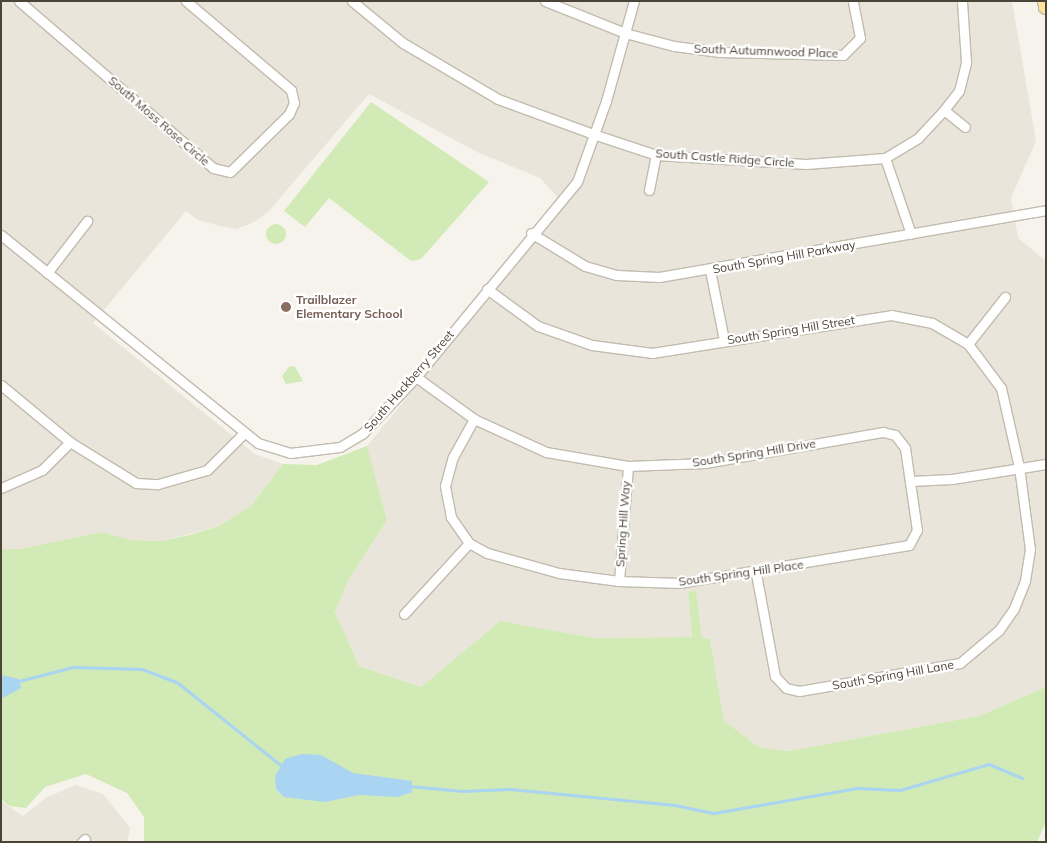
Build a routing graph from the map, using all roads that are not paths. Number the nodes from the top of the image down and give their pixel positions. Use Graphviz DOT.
graph roads {
  1 [pos="19,1"];
  2 [pos="186,1"];
  3 [pos="352,1"];
  4 [pos="546,1"];
  5 [pos="634,1"];
  6 [pos="853,1"];
  7 [pos="962,1"];
  8 [pos="1045,1"];
  9 [pos="1046,7"];
  10 [pos="625,33"];
  11 [pos="944,110"];
  12 [pos="965,128"];
  13 [pos="593,134"];
  14 [pos="656,156"];
  15 [pos="885,158"];
  16 [pos="650,190"];
  17 [pos="1046,210"];
  18 [pos="87,221"];
  19 [pos="531,233"];
  20 [pos="911,234"];
  21 [pos="1,235"];
  22 [pos="710,270"];
  23 [pos="47,273"];
  24 [pos="487,289"];
  25 [pos="1005,298"];
  26 [pos="724,340"];
  27 [pos="968,344"];
  28 [pos="416,377"];
  29 [pos="1,385"];
  30 [pos="474,419"];
  31 [pos="244,433"];
  32 [pos="70,442"];
  33 [pos="1046,464"];
  34 [pos="628,466"];
  35 [pos="1019,467"];
  36 [pos="910,481"];
  37 [pos="1,488"];
  38 [pos="469,543"];
  39 [pos="756,573"];
  40 [pos="620,581"];
  41 [pos="404,614"];
  1 -- 2 [label="street, South Moss Rose Circle"];
  3 -- 13 [label="street, South Castle Ridge Circle"];
  4 -- 10 [label="street, South Autumnwood Place"];
  5 -- 10 [label="street, South Hackberry Street"];
  6 -- 10 [label="street, South Autumnwood Place"];
  7 -- 11 [label="street, South Castle Ridge Circle"];
  8 -- 9 [label="main road"];
  10 -- 13 [label="street, South Hackberry Street"];
  11 -- 12 [label="street"];
  11 -- 15 [label="street, South Castle Ridge Circle"];
  13 -- 14 [label="street, South Castle Ridge Circle"];
  13 -- 19 [label="street, South Hackberry Street"];
  14 -- 15 [label="street, South Castle Ridge Circle"];
  14 -- 16 [label="street"];
  15 -- 20 [label="street"];
  17 -- 20 [label="street, South Spring Hill Parkway"];
  18 -- 23 [label="street"];
  19 -- 22 [label="street, South Spring Hill Parkway"];
  19 -- 24 [label="street, South Hackberry Street"];
  20 -- 22 [label="street, South Spring Hill Parkway"];
  21 -- 23 [label="street, South Hackberry Street"];
  22 -- 26 [label="street"];
  23 -- 31 [label="street, South Hackberry Street"];
  24 -- 26 [label="street, South Spring Hill Street"];
  24 -- 28 [label="street, South Hackberry Street"];
  25 -- 27 [label="street"];
  26 -- 27 [label="street, South Spring Hill Street"];
  27 -- 35 [label="street, South Spring Hill Street"];
  28 -- 30 [label="street, South Spring Hill Drive"];
  28 -- 31 [label="street, South Hackberry Street"];
  29 -- 32 [label="street"];
  30 -- 34 [label="street, South Spring Hill Drive"];
  30 -- 38 [label="street, South Spring Hill Place"];
  31 -- 32 [label="street"];
  32 -- 37 [label="street"];
  33 -- 35 [label="street"];
  34 -- 36 [label="street, South Spring Hill Drive"];
  34 -- 40 [label="street, Spring Hill Way"];
  35 -- 36 [label="street"];
  35 -- 39 [label="street, South Spring Hill Lane"];
  36 -- 39 [label="street, South Spring Hill Place"];
  38 -- 40 [label="street, South Spring Hill Place"];
  38 -- 41 [label="street"];
  39 -- 40 [label="street, South Spring Hill Place"];
}
